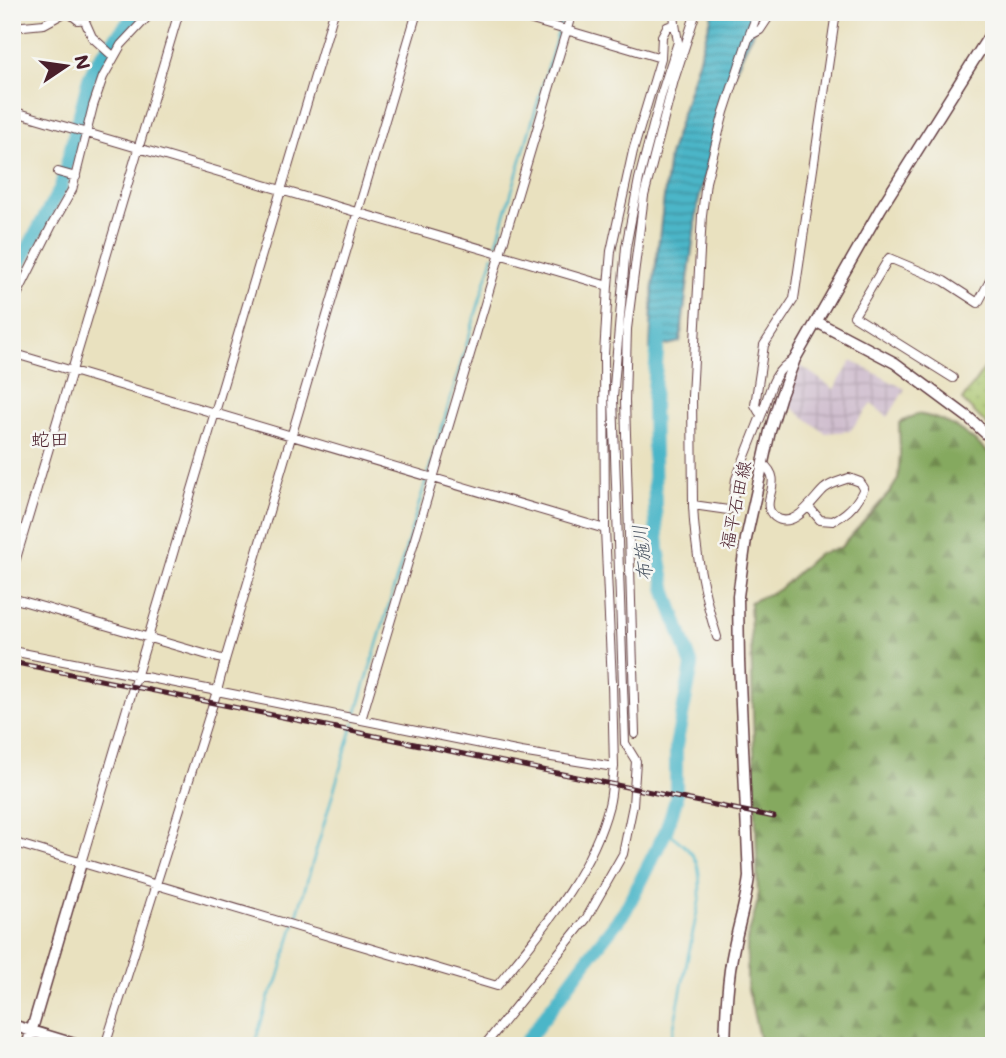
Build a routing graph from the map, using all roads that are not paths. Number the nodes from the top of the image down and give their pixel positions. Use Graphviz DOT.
graph roads {
  1 [pos="14,12"];
  2 [pos="67,12"];
  3 [pos="152,12"];
  4 [pos="179,12"];
  5 [pos="334,12"];
  6 [pos="416,12"];
  7 [pos="505,12"];
  8 [pos="572,12"];
  9 [pos="674,12"];
  10 [pos="696,12"];
  11 [pos="758,12"];
  12 [pos="772,12"];
  13 [pos="836,12"];
  14 [pos="675,24"];
  15 [pos="13,27"];
  16 [pos="994,28"];
  17 [pos="567,30"];
  18 [pos="749,36"];
  19 [pos="12,44"];
  20 [pos="114,57"];
  21 [pos="661,58"];
  22 [pos="12,111"];
  23 [pos="84,132"];
  24 [pos="139,148"];
  25 [pos="58,172"];
  26 [pos="76,177"];
  27 [pos="281,190"];
  28 [pos="358,213"];
  29 [pos="499,256"];
  30 [pos="994,273"];
  31 [pos="12,283"];
  32 [pos="608,286"];
  33 [pos="21,287"];
  34 [pos="12,305"];
  35 [pos="817,322"];
  36 [pos="13,355"];
  37 [pos="795,359"];
  38 [pos="72,370"];
  39 [pos="953,378"];
  40 [pos="763,411"];
  41 [pos="216,414"];
  42 [pos="290,436"];
  43 [pos="994,441"];
  44 [pos="762,463"];
  45 [pos="433,478"];
  46 [pos="693,505"];
  47 [pos="809,507"];
  48 [pos="605,529"];
  49 [pos="12,572"];
  50 [pos="12,598"];
  51 [pos="717,637"];
  52 [pos="147,639"];
  53 [pos="12,650"];
  54 [pos="225,660"];
  55 [pos="136,676"];
  56 [pos="216,691"];
  57 [pos="361,720"];
  58 [pos="635,734"];
  59 [pos="614,767"];
  60 [pos="12,842"];
  61 [pos="81,863"];
  62 [pos="156,885"];
  63 [pos="12,1025"];
  64 [pos="31,1030"];
  65 [pos="27,1046"];
  66 [pos="81,1046"];
  67 [pos="104,1046"];
  68 [pos="484,1046"];
  69 [pos="725,1046"];
  1 -- 15 [label="main road"];
  2 -- 15 [label="street"];
  2 -- 20 [label="street"];
  3 -- 20 [label="street"];
  4 -- 24 [label="street"];
  5 -- 27 [label="street"];
  6 -- 28 [label="street"];
  7 -- 17 [label="street"];
  8 -- 17 [label="street"];
  9 -- 14 [label="street"];
  10 -- 58 [label="street"];
  11 -- 18 [label="street"];
  12 -- 18 [label="street"];
  13 -- 40 [label="street"];
  14 -- 21 [label="street"];
  14 -- 68 [label="street"];
  15 -- 19 [label="main road"];
  16 -- 35 [label="main road, 福平石田線"];
  17 -- 21 [label="street"];
  17 -- 29 [label="street"];
  18 -- 46 [label="street"];
  20 -- 23 [label="street"];
  21 -- 32 [label="street"];
  22 -- 23 [label="street"];
  23 -- 24 [label="street"];
  23 -- 26 [label="street"];
  24 -- 27 [label="street"];
  24 -- 38 [label="street"];
  25 -- 26 [label="street"];
  26 -- 33 [label="street"];
  27 -- 28 [label="street"];
  27 -- 41 [label="street"];
  28 -- 29 [label="street"];
  28 -- 42 [label="street"];
  29 -- 32 [label="street"];
  29 -- 45 [label="street"];
  30 -- 39 [label="street"];
  31 -- 33 [label="street"];
  32 -- 48 [label="street"];
  33 -- 34 [label="street"];
  35 -- 37 [label="main road, 福平石田線"];
  35 -- 43 [label="main road"];
  36 -- 38 [label="street"];
  37 -- 40 [label="street"];
  37 -- 44 [label="main road, 福平石田線"];
  38 -- 41 [label="street"];
  38 -- 49 [label="street"];
  40 -- 46 [label="street"];
  41 -- 42 [label="street"];
  41 -- 52 [label="street"];
  42 -- 45 [label="street"];
  42 -- 54 [label="street"];
  44 -- 47 [label="street"];
  44 -- 69 [label="main road, 福平石田線"];
  45 -- 48 [label="street"];
  45 -- 57 [label="street"];
  46 -- 51 [label="street"];
  47 -- 47 [label="street"];
  48 -- 59 [label="street"];
  50 -- 52 [label="street"];
  52 -- 54 [label="street"];
  52 -- 55 [label="street"];
  53 -- 55 [label="street"];
  54 -- 56 [label="street"];
  55 -- 56 [label="street"];
  55 -- 61 [label="street"];
  56 -- 57 [label="street"];
  56 -- 62 [label="street"];
  57 -- 59 [label="street"];
  59 -- 62 [label="street"];
  60 -- 61 [label="street"];
  61 -- 62 [label="street"];
  61 -- 64 [label="main road"];
  62 -- 67 [label="street"];
  63 -- 64 [label="main road"];
  64 -- 65 [label="main road"];
  64 -- 66 [label="main road"];
}
